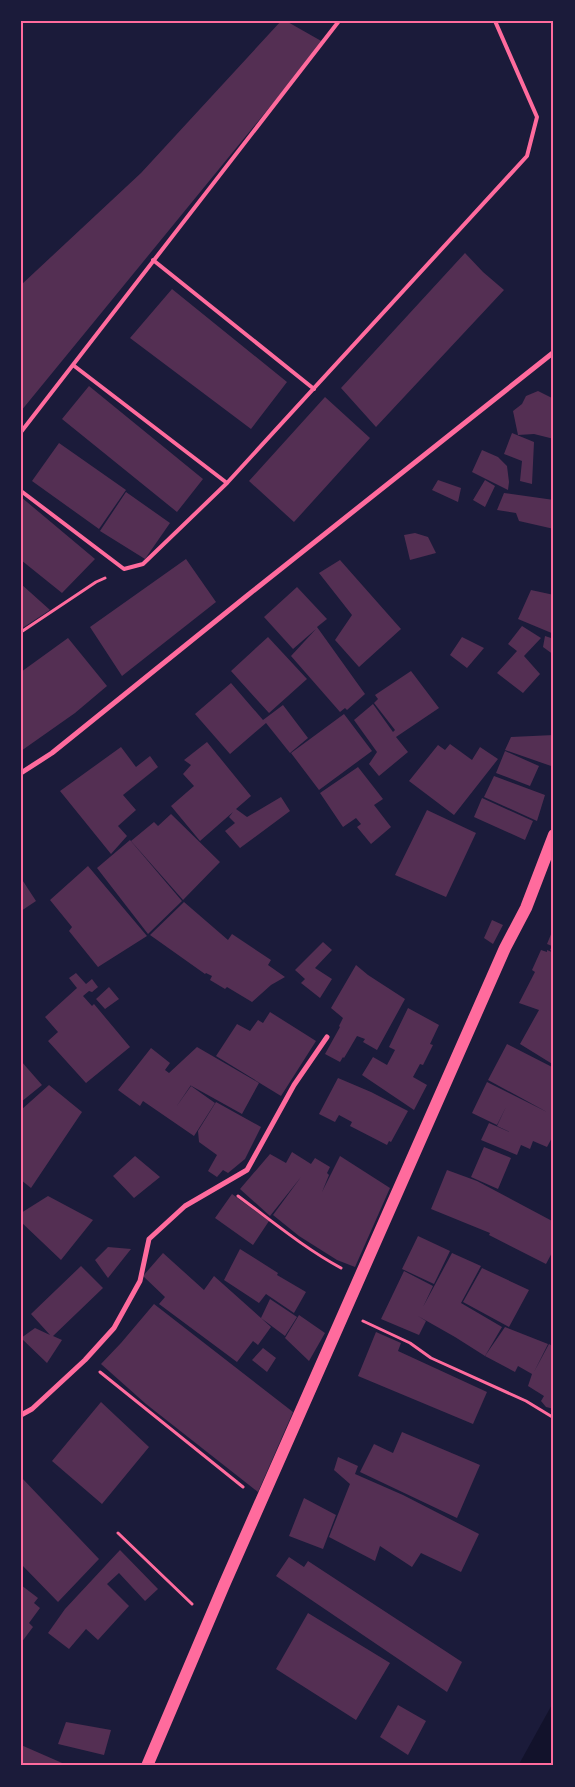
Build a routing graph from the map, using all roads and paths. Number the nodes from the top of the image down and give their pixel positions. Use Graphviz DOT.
graph roads {
  1 [pos="339,21"];
  2 [pos="495,21"];
  3 [pos="154,260"];
  4 [pos="554,352"];
  5 [pos="73,365"];
  6 [pos="314,389"];
  7 [pos="21,432"];
  8 [pos="227,484"];
  9 [pos="21,490"];
  10 [pos="124,570"];
  11 [pos="21,632"];
  12 [pos="21,772"];
  13 [pos="554,835"];
  14 [pos="327,1037"];
  15 [pos="222,1185"];
  16 [pos="360,1278"];
  17 [pos="345,1311"];
  18 [pos="85,1360"];
  19 [pos="21,1415"];
  20 [pos="554,1418"];
  21 [pos="261,1502"];
  22 [pos="118,1533"];
  23 [pos="209,1620"];
  24 [pos="147,1766"];
  1 -- 3 [label="lane"];
  2 -- 6 [label="lane"];
  3 -- 5 [label="lane"];
  3 -- 6 [label="lane"];
  4 -- 12 [label="street"];
  5 -- 7 [label="lane"];
  5 -- 8 [label="lane"];
  6 -- 8 [label="lane"];
  8 -- 10 [label="lane"];
  9 -- 10 [label="lane"];
  10 -- 11 [label="path"];
  13 -- 16 [label="main road"];
  14 -- 15 [label="street"];
  15 -- 16 [label="path"];
  15 -- 18 [label="street"];
  16 -- 17 [label="main road"];
  17 -- 20 [label="path"];
  17 -- 21 [label="main road"];
  18 -- 19 [label="street"];
  18 -- 21 [label="path"];
  21 -- 23 [label="main road"];
  22 -- 23 [label="path"];
  23 -- 24 [label="main road"];
}
